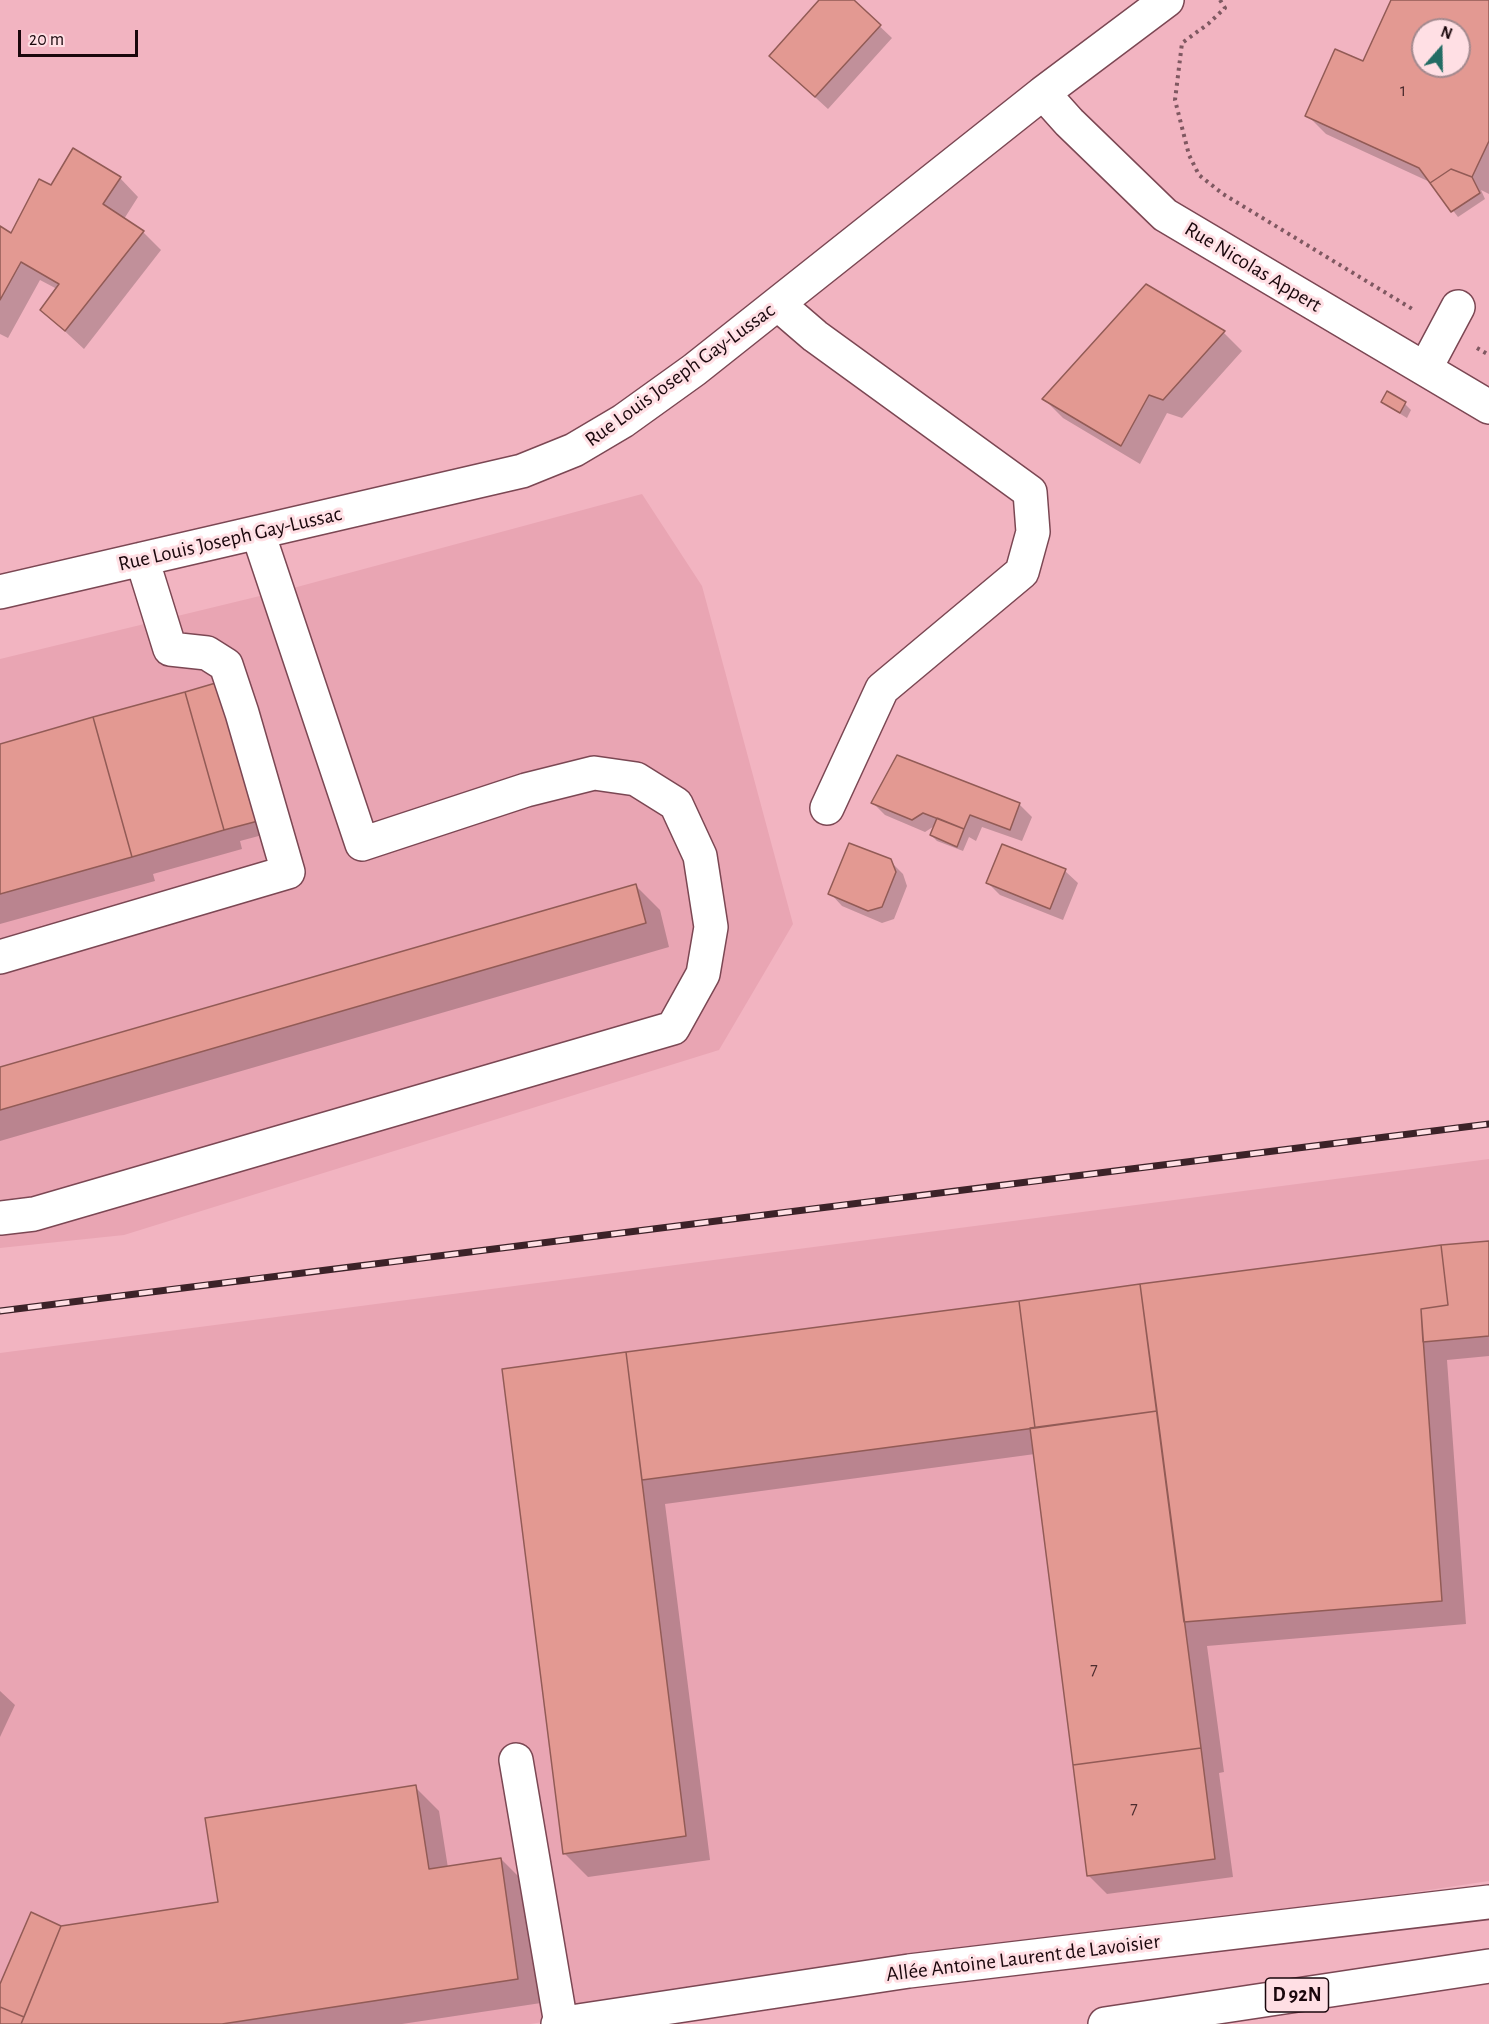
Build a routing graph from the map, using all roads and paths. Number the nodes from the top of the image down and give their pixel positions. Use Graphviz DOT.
graph roads {
  1 [pos="1221,0"];
  2 [pos="1155,3"];
  3 [pos="1043,93"];
  4 [pos="779,305"];
  5 [pos="1452,318"];
  6 [pos="1489,355"];
  7 [pos="1425,369"];
  8 [pos="1489,407"];
  9 [pos="258,533"];
  10 [pos="142,559"];
  11 [pos="0,592"];
  12 [pos="827,808"];
  13 [pos="0,957"];
  14 [pos="0,1218"];
  15 [pos="516,1760"];
  16 [pos="1489,1902"];
  17 [pos="1489,1966"];
  18 [pos="560,2024"];
  19 [pos="1105,2024"];
  1 -- 5 [label="path"];
  2 -- 3 [label="street, Rue Louis Joseph Gay-Lussac"];
  3 -- 4 [label="street, Rue Louis Joseph Gay-Lussac"];
  3 -- 7 [label="street, Rue Nicolas Appert"];
  4 -- 9 [label="street, Rue Louis Joseph Gay-Lussac"];
  4 -- 12 [label="street"];
  5 -- 6 [label="path"];
  5 -- 7 [label="street"];
  7 -- 8 [label="street, Rue Nicolas Appert"];
  9 -- 10 [label="street, Rue Louis Joseph Gay-Lussac"];
  9 -- 14 [label="street"];
  10 -- 11 [label="street, Rue Louis Joseph Gay-Lussac"];
  10 -- 13 [label="street"];
  15 -- 18 [label="street"];
  16 -- 18 [label="street, Allée Antoine Laurent de Lavoisier"];
  17 -- 19 [label="street, D 92N"];
}
